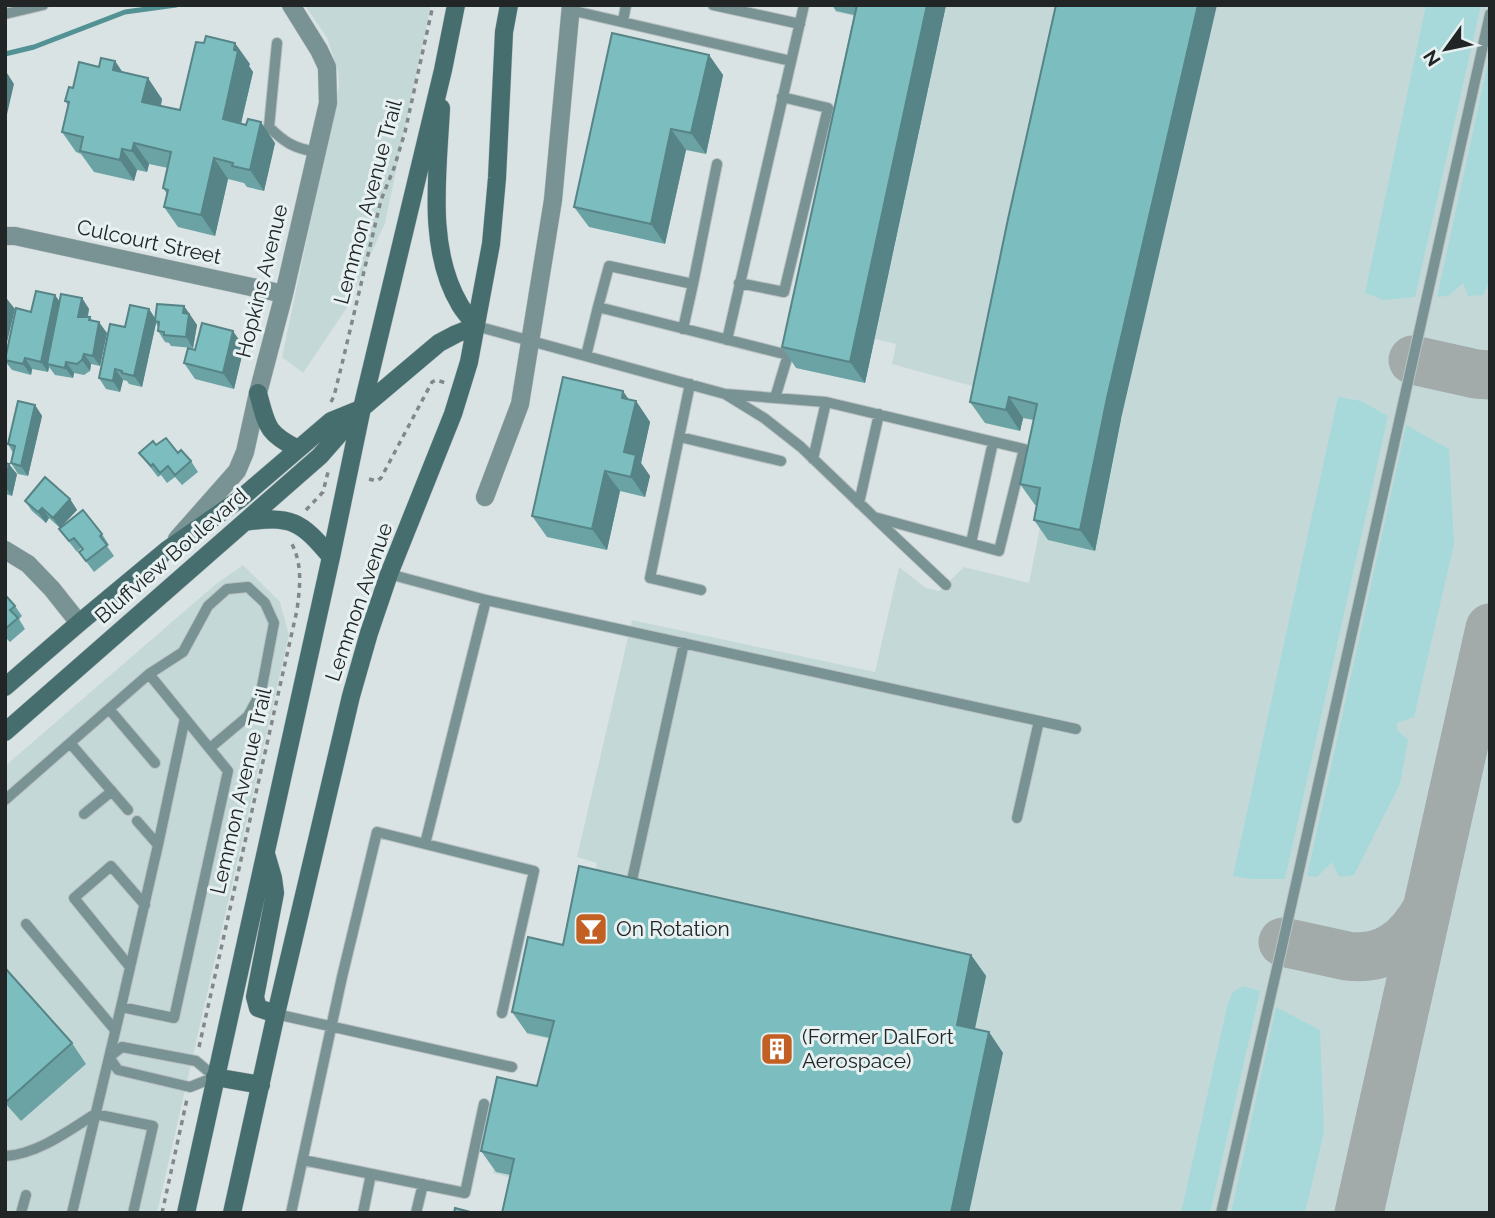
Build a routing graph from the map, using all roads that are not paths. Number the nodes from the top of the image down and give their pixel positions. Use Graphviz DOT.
graph roads {
  1 [pos="43,5"];
  2 [pos="291,5"];
  3 [pos="456,5"];
  4 [pos="509,5"];
  5 [pos="626,5"];
  6 [pos="713,5"];
  7 [pos="804,5"];
  8 [pos="571,8"];
  9 [pos="5,14"];
  10 [pos="1490,14"];
  11 [pos="623,22"];
  12 [pos="800,24"];
  13 [pos="278,43"];
  14 [pos="791,61"];
  15 [pos="443,70"];
  16 [pos="782,97"];
  17 [pos="316,152"];
  18 [pos="717,164"];
  19 [pos="5,236"];
  20 [pos="740,283"];
  21 [pos="692,284"];
  22 [pos="284,295"];
  23 [pos="598,307"];
  24 [pos="476,326"];
  25 [pos="683,329"];
  26 [pos="727,340"];
  27 [pos="530,341"];
  28 [pos="586,356"];
  29 [pos="690,384"];
  30 [pos="258,393"];
  31 [pos="725,394"];
  32 [pos="775,398"];
  33 [pos="826,402"];
  34 [pos="362,408"];
  35 [pos="879,414"];
  36 [pos="680,437"];
  37 [pos="993,442"];
  38 [pos="298,449"];
  39 [pos="813,459"];
  40 [pos="781,461"];
  41 [pos="485,497"];
  42 [pos="859,503"];
  43 [pos="874,517"];
  44 [pos="245,522"];
  45 [pos="971,543"];
  46 [pos="5,550"];
  47 [pos="167,550"];
  48 [pos="331,557"];
  49 [pos="389,574"];
  50 [pos="946,585"];
  51 [pos="701,590"];
  52 [pos="486,600"];
  53 [pos="79,622"];
  54 [pos="684,643"];
  55 [pos="101,647"];
  56 [pos="149,674"];
  57 [pos="5,687"];
  58 [pos="109,709"];
  59 [pos="185,718"];
  60 [pos="1039,721"];
  61 [pos="1076,729"];
  62 [pos="5,732"];
  63 [pos="70,743"];
  64 [pos="210,748"];
  65 [pos="155,763"];
  66 [pos="112,791"];
  67 [pos="5,800"];
  68 [pos="128,810"];
  69 [pos="84,814"];
  70 [pos="1017,818"];
  71 [pos="137,821"];
  72 [pos="425,844"];
  73 [pos="158,845"];
  74 [pos="265,851"];
  75 [pos="632,880"];
  76 [pos="145,905"];
  77 [pos="26,924"];
  78 [pos="131,967"];
  79 [pos="121,1007"];
  80 [pos="502,1013"];
  81 [pos="276,1014"];
  82 [pos="331,1026"];
  83 [pos="116,1030"];
  84 [pos="109,1057"];
  85 [pos="512,1067"];
  86 [pos="215,1077"];
  87 [pos="261,1085"];
  88 [pos="484,1104"];
  89 [pos="95,1114"];
  90 [pos="5,1156"];
  91 [pos="303,1160"];
  92 [pos="371,1174"];
  93 [pos="423,1184"];
  94 [pos="26,1195"];
  95 [pos="21,1213"];
  96 [pos="72,1213"];
  97 [pos="133,1213"];
  98 [pos="186,1213"];
  99 [pos="232,1213"];
  100 [pos="291,1213"];
  101 [pos="363,1213"];
  102 [pos="416,1213"];
  103 [pos="1221,1213"];
  1 -- 9 [label="lane"];
  2 -- 17 [label="street, Hopkins Avenue"];
  3 -- 15 [label="main road, Lemmon Avenue"];
  4 -- 24 [label="main road, Lemmon Avenue"];
  5 -- 11 [label="lane"];
  6 -- 12 [label="lane"];
  7 -- 12 [label="lane"];
  8 -- 11 [label="lane"];
  8 -- 27 [label="street"];
  10 -- 103 [label="lane"];
  11 -- 14 [label="lane"];
  12 -- 14 [label="lane"];
  13 -- 17 [label="lane"];
  14 -- 16 [label="lane"];
  15 -- 24 [label="main road"];
  15 -- 34 [label="main road, Lemmon Avenue"];
  16 -- 20 [label="lane"];
  16 -- 20 [label="lane"];
  17 -- 22 [label="street, Hopkins Avenue"];
  18 -- 21 [label="lane"];
  19 -- 22 [label="street, Culcourt Street"];
  20 -- 26 [label="lane"];
  21 -- 23 [label="lane"];
  21 -- 25 [label="lane"];
  22 -- 30 [label="street, Hopkins Avenue"];
  23 -- 25 [label="lane"];
  23 -- 28 [label="lane"];
  24 -- 27 [label="lane"];
  24 -- 34 [label="main road, Bluffview Boulevard"];
  24 -- 49 [label="main road, Lemmon Avenue"];
  25 -- 26 [label="lane"];
  26 -- 32 [label="lane"];
  27 -- 28 [label="lane"];
  27 -- 41 [label="street"];
  28 -- 29 [label="lane"];
  29 -- 31 [label="lane"];
  29 -- 36 [label="lane"];
  30 -- 38 [label="main road"];
  30 -- 47 [label="street, Hopkins Avenue"];
  31 -- 32 [label="lane"];
  31 -- 39 [label="lane"];
  32 -- 33 [label="lane"];
  33 -- 35 [label="lane"];
  33 -- 39 [label="lane"];
  34 -- 38 [label="main road, Bluffview Boulevard"];
  34 -- 44 [label="main road, Bluffview Boulevard"];
  34 -- 48 [label="main road, Lemmon Avenue"];
  35 -- 37 [label="lane"];
  35 -- 42 [label="lane"];
  36 -- 40 [label="lane"];
  36 -- 51 [label="lane"];
  37 -- 45 [label="lane"];
  37 -- 45 [label="lane"];
  38 -- 47 [label="main road, Bluffview Boulevard"];
  39 -- 42 [label="lane"];
  42 -- 43 [label="lane"];
  43 -- 45 [label="lane"];
  43 -- 50 [label="lane"];
  44 -- 48 [label="main road"];
  44 -- 55 [label="main road, Bluffview Boulevard"];
  46 -- 53 [label="street"];
  47 -- 53 [label="main road, Bluffview Boulevard"];
  48 -- 74 [label="main road, Lemmon Avenue"];
  49 -- 52 [label="lane"];
  49 -- 81 [label="main road, Lemmon Avenue"];
  52 -- 54 [label="lane"];
  52 -- 72 [label="lane"];
  53 -- 55 [label="main road"];
  53 -- 57 [label="main road, Bluffview Boulevard"];
  54 -- 60 [label="lane"];
  54 -- 75 [label="lane"];
  55 -- 62 [label="main road, Bluffview Boulevard"];
  56 -- 58 [label="lane"];
  56 -- 59 [label="lane"];
  56 -- 64 [label="lane"];
  58 -- 63 [label="lane"];
  58 -- 65 [label="lane"];
  59 -- 64 [label="lane"];
  59 -- 73 [label="lane"];
  60 -- 61 [label="lane"];
  60 -- 70 [label="lane"];
  63 -- 66 [label="lane"];
  63 -- 67 [label="lane"];
  64 -- 79 [label="lane"];
  66 -- 68 [label="lane"];
  66 -- 69 [label="lane"];
  71 -- 73 [label="lane"];
  72 -- 80 [label="lane"];
  72 -- 82 [label="lane"];
  73 -- 76 [label="lane"];
  74 -- 81 [label="main road"];
  74 -- 86 [label="main road, Lemmon Avenue"];
  76 -- 78 [label="lane"];
  76 -- 78 [label="lane"];
  77 -- 83 [label="lane"];
  78 -- 79 [label="lane"];
  79 -- 83 [label="lane"];
  81 -- 82 [label="lane"];
  81 -- 87 [label="main road, Lemmon Avenue"];
  82 -- 85 [label="lane"];
  82 -- 91 [label="lane"];
  83 -- 84 [label="lane"];
  84 -- 86 [label="lane"];
  84 -- 86 [label="lane"];
  84 -- 89 [label="lane"];
  86 -- 87 [label="main road"];
  86 -- 98 [label="main road, Lemmon Avenue"];
  87 -- 99 [label="main road, Lemmon Avenue"];
  88 -- 93 [label="lane"];
  89 -- 90 [label="lane"];
  89 -- 96 [label="lane"];
  89 -- 97 [label="lane"];
  91 -- 92 [label="lane"];
  91 -- 100 [label="lane"];
  92 -- 93 [label="lane"];
  92 -- 101 [label="lane"];
  93 -- 102 [label="lane"];
  94 -- 95 [label="lane"];
}
